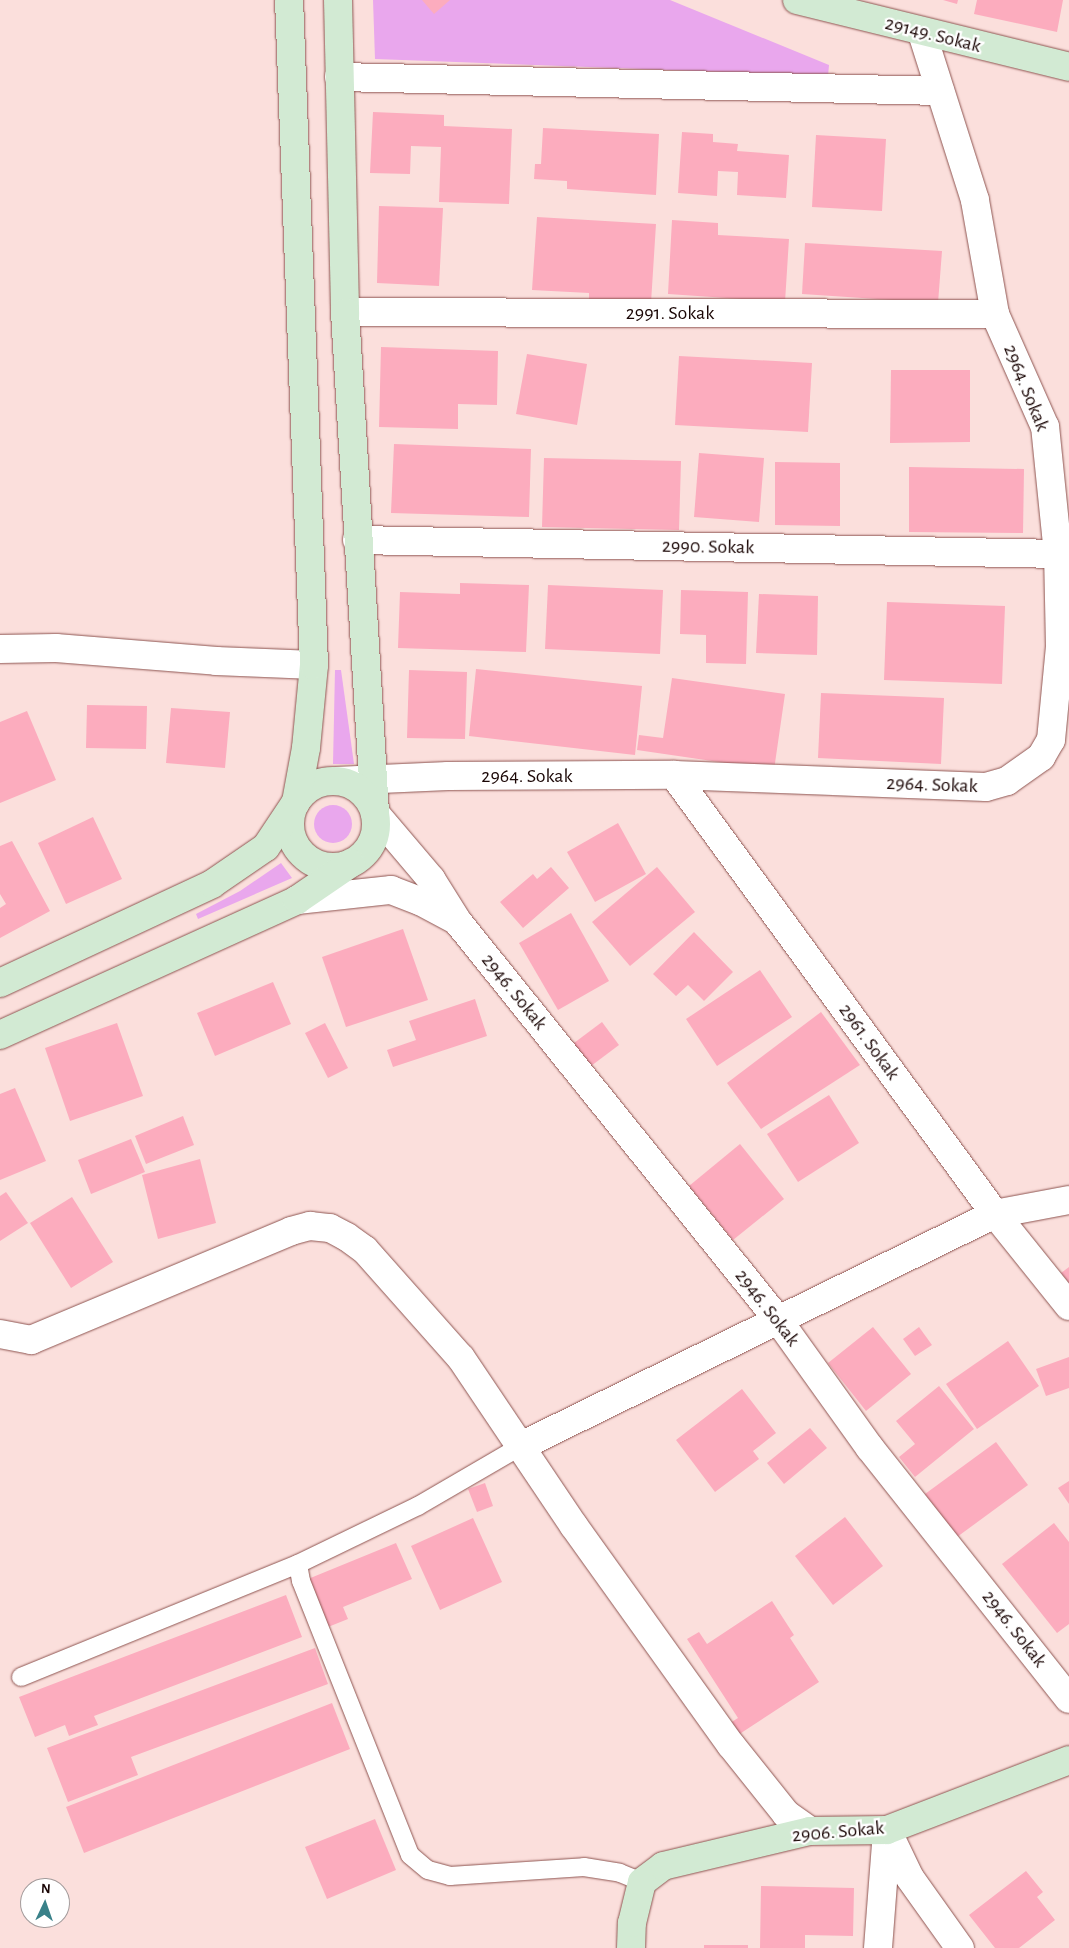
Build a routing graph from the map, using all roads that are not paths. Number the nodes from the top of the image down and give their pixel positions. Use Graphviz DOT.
graph roads {
  1 [pos="289,0"];
  2 [pos="338,0"];
  3 [pos="797,0"];
  4 [pos="844,7"];
  5 [pos="922,33"];
  6 [pos="1069,67"];
  7 [pos="339,77"];
  8 [pos="940,91"];
  9 [pos="345,312"];
  10 [pos="995,314"];
  11 [pos="357,540"];
  12 [pos="1058,554"];
  13 [pos="0,649"];
  14 [pos="314,665"];
  15 [pos="674,775"];
  16 [pos="336,781"];
  17 [pos="373,781"];
  18 [pos="296,802"];
  19 [pos="375,813"];
  20 [pos="350,864"];
  21 [pos="391,890"];
  22 [pos="297,900"];
  23 [pos="458,922"];
  24 [pos="0,983"];
  25 [pos="0,1035"];
  26 [pos="1069,1200"];
  27 [pos="995,1214"];
  28 [pos="1069,1306"];
  29 [pos="779,1322"];
  30 [pos="0,1334"];
  31 [pos="521,1446"];
  32 [pos="298,1564"];
  33 [pos="22,1677"];
  34 [pos="1069,1699"];
  35 [pos="1069,1760"];
  36 [pos="887,1830"];
  37 [pos="810,1831"];
  38 [pos="642,1882"];
  39 [pos="631,1948"];
  40 [pos="878,1948"];
  41 [pos="960,1948"];
  1 -- 14 [label="main road"];
  2 -- 7 [label="main road"];
  3 -- 4 [label="main road, 29149. Sokak"];
  4 -- 5 [label="main road, 29149. Sokak"];
  5 -- 6 [label="main road, 29149. Sokak"];
  5 -- 8 [label="street, 2964. Sokak"];
  7 -- 8 [label="street"];
  7 -- 9 [label="main road"];
  8 -- 10 [label="street, 2964. Sokak"];
  9 -- 10 [label="street, 2991. Sokak"];
  9 -- 11 [label="main road"];
  10 -- 12 [label="street, 2964. Sokak"];
  11 -- 12 [label="street, 2990. Sokak"];
  11 -- 17 [label="main road"];
  12 -- 15 [label="street, 2964. Sokak"];
  13 -- 14 [label="street"];
  14 -- 18 [label="main road"];
  15 -- 17 [label="street, 2964. Sokak"];
  15 -- 27 [label="street, 2961. Sokak"];
  16 -- 17 [label="street, 2964. Sokak"];
  16 -- 18 [label="main road"];
  16 -- 19 [label="main road"];
  17 -- 19 [label="main road"];
  18 -- 20 [label="main road"];
  18 -- 24 [label="main road"];
  19 -- 20 [label="main road"];
  19 -- 23 [label="street, 2946. Sokak"];
  20 -- 21 [label="street"];
  20 -- 22 [label="main road"];
  21 -- 22 [label="street"];
  21 -- 23 [label="street"];
  22 -- 25 [label="main road"];
  23 -- 29 [label="street, 2946. Sokak"];
  26 -- 27 [label="street"];
  27 -- 28 [label="street, 2961. Sokak"];
  27 -- 29 [label="street"];
  29 -- 31 [label="street"];
  29 -- 34 [label="street, 2946. Sokak"];
  30 -- 31 [label="street"];
  31 -- 32 [label="lane"];
  31 -- 37 [label="street"];
  32 -- 33 [label="lane"];
  32 -- 38 [label="lane"];
  35 -- 36 [label="main road, 2906. Sokak"];
  36 -- 37 [label="main road, 2906. Sokak"];
  36 -- 40 [label="street"];
  36 -- 41 [label="street"];
  37 -- 38 [label="main road, 2906. Sokak"];
  38 -- 39 [label="main road"];
}
